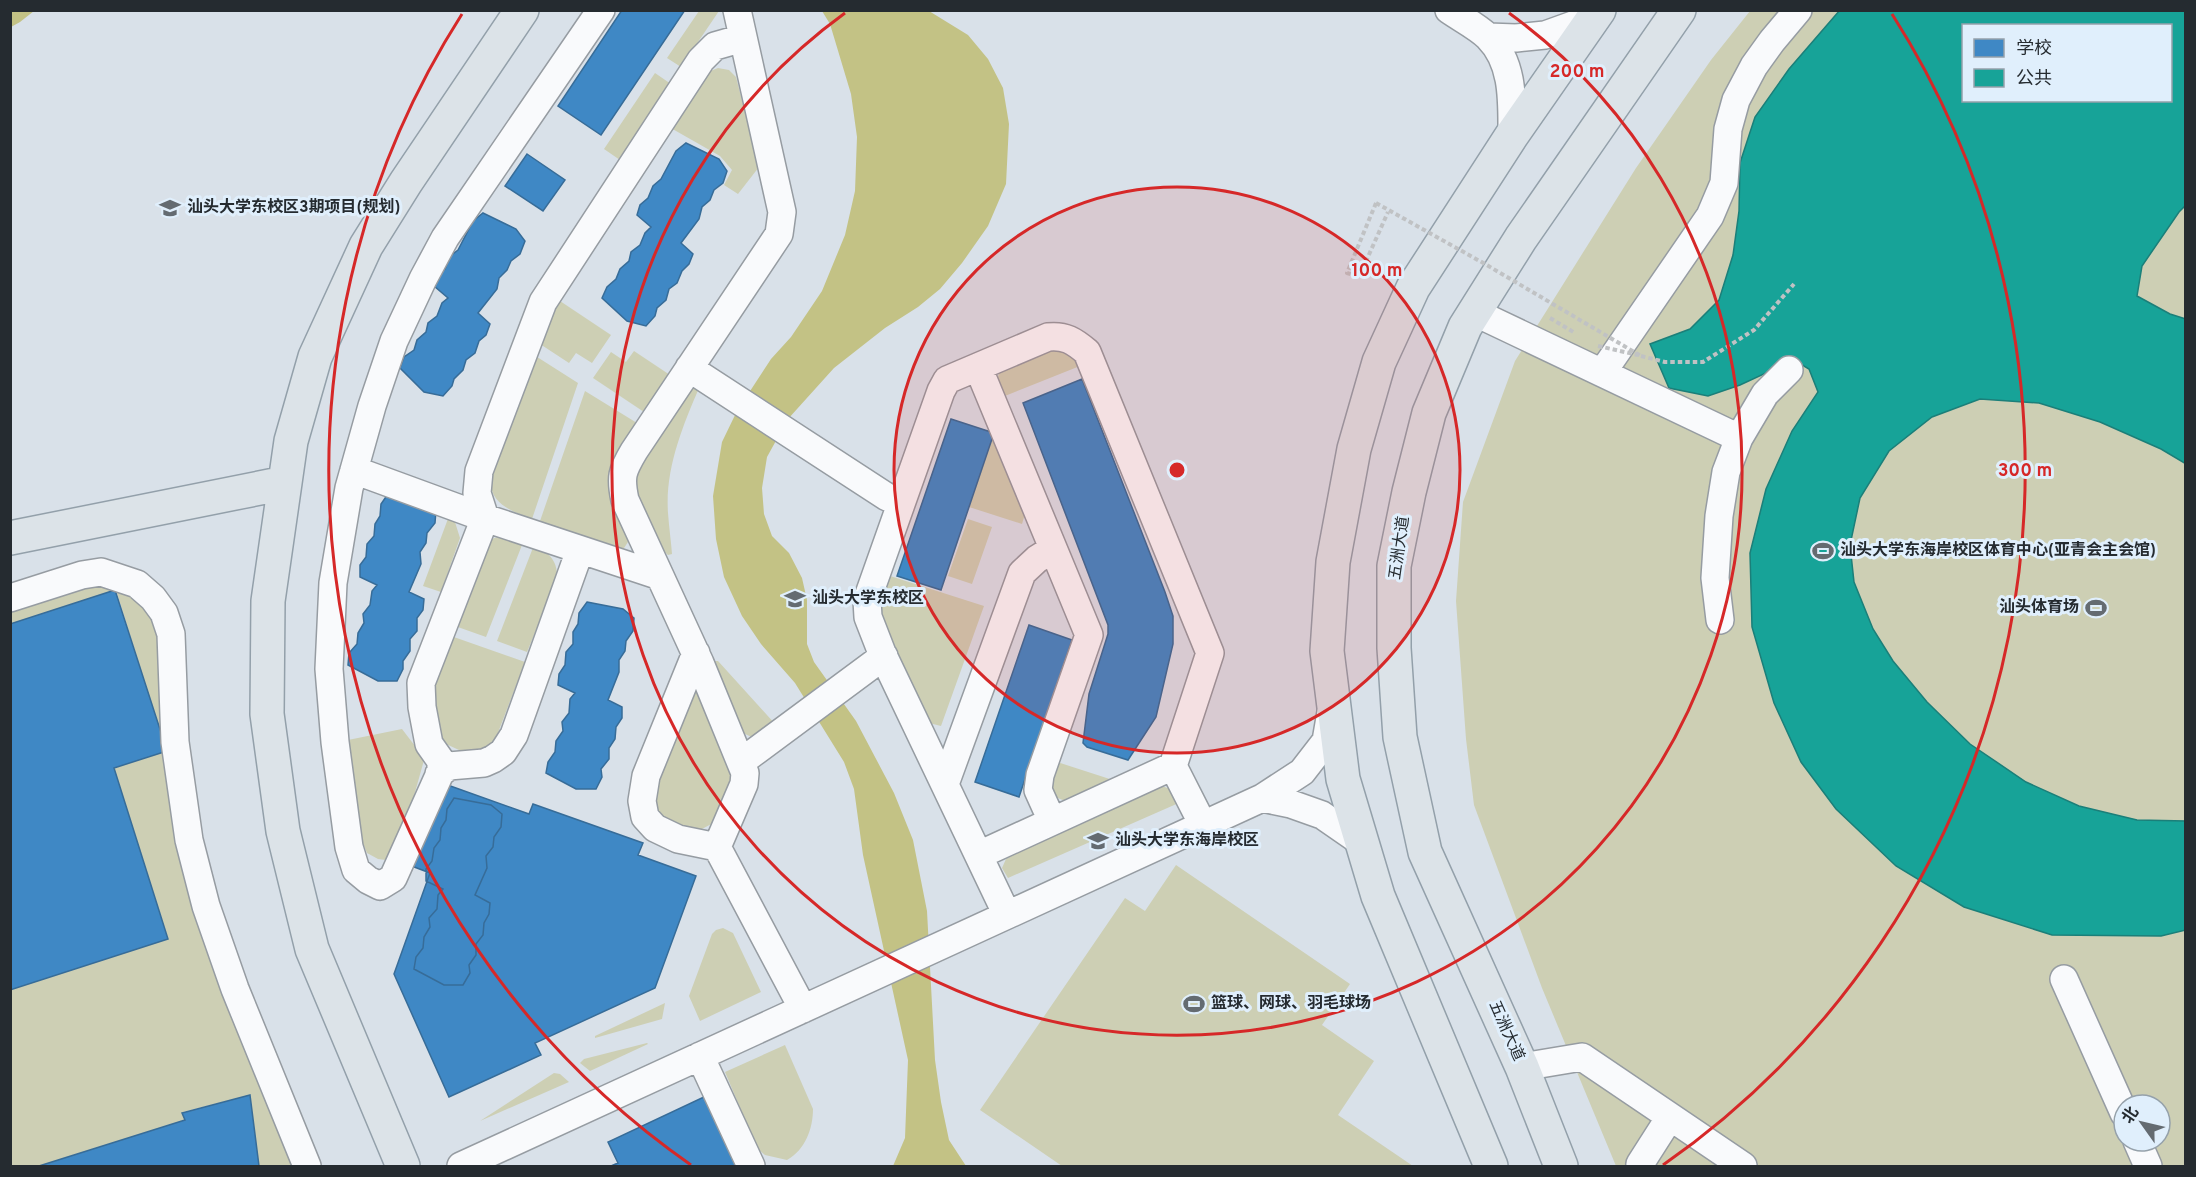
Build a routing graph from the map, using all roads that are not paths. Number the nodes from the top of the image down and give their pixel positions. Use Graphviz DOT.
graph roads {
  1 [pos="522,10"];
  2 [pos="601,10"];
  3 [pos="737,10"];
  4 [pos="1449,10"];
  5 [pos="1679,10"];
  6 [pos="1798,10"];
  7 [pos="1597,14"];
  8 [pos="1488,37"];
  9 [pos="743,38"];
  10 [pos="1512,135"];
  11 [pos="1474,312"];
  12 [pos="978,367"];
  13 [pos="689,369"];
  14 [pos="1789,370"];
  15 [pos="1602,373"];
  16 [pos="1739,438"];
  17 [pos="354,470"];
  18 [pos="285,483"];
  19 [pos="887,497"];
  20 [pos="485,518"];
  21 [pos="10,538"];
  22 [pos="1053,549"];
  23 [pos="580,550"];
  24 [pos="660,576"];
  25 [pos="10,598"];
  26 [pos="1720,620"];
  27 [pos="696,653"];
  28 [pos="884,656"];
  29 [pos="1333,699"];
  30 [pos="741,762"];
  31 [pos="1173,766"];
  32 [pos="440,774"];
  33 [pos="945,784"];
  34 [pos="1262,798"];
  35 [pos="1052,821"];
  36 [pos="1203,825"];
  37 [pos="1361,842"];
  38 [pos="717,847"];
  39 [pos="979,855"];
  40 [pos="1007,915"];
  41 [pos="2064,979"];
  42 [pos="803,1009"];
  43 [pos="700,1056"];
  44 [pos="1522,1067"];
  45 [pos="2115,1093"];
  46 [pos="1670,1117"];
  47 [pos="2142,1153"];
  48 [pos="307,1167"];
  49 [pos="403,1167"];
  50 [pos="461,1167"];
  51 [pos="751,1167"];
  52 [pos="1491,1167"];
  53 [pos="1562,1167"];
  54 [pos="1641,1167"];
  55 [pos="1743,1167"];
  56 [pos="2148,1167"];
  1 -- 18 [label="main road"];
  2 -- 17 [label="street"];
  3 -- 9 [label="street"];
  4 -- 8 [label="street"];
  5 -- 11 [label="main road, 五洲大道"];
  6 -- 15 [label="street"];
  7 -- 8 [label="street"];
  7 -- 10 [label="main road"];
  8 -- 10 [label="street"];
  9 -- 13 [label="street"];
  9 -- 20 [label="street"];
  10 -- 29 [label="main road"];
  11 -- 15 [label="street"];
  11 -- 44 [label="main road, 五洲大道"];
  12 -- 22 [label="street"];
  12 -- 28 [label="street"];
  12 -- 31 [label="street"];
  13 -- 19 [label="street"];
  13 -- 24 [label="street"];
  14 -- 16 [label="street"];
  15 -- 16 [label="street"];
  16 -- 26 [label="street"];
  17 -- 20 [label="street"];
  17 -- 32 [label="street"];
  18 -- 21 [label="main road"];
  18 -- 49 [label="main road"];
  20 -- 23 [label="street"];
  20 -- 32 [label="street"];
  22 -- 33 [label="street"];
  22 -- 35 [label="street"];
  23 -- 24 [label="street"];
  23 -- 32 [label="street"];
  24 -- 27 [label="street"];
  25 -- 48 [label="street"];
  27 -- 30 [label="street"];
  27 -- 38 [label="street"];
  28 -- 30 [label="street"];
  28 -- 33 [label="street"];
  29 -- 34 [label="street"];
  29 -- 37 [label="main road"];
  30 -- 38 [label="street"];
  31 -- 35 [label="street"];
  31 -- 36 [label="street"];
  33 -- 39 [label="street"];
  34 -- 36 [label="street"];
  34 -- 37 [label="street"];
  35 -- 39 [label="street"];
  36 -- 40 [label="street"];
  37 -- 52 [label="main road"];
  38 -- 42 [label="street"];
  39 -- 40 [label="street"];
  40 -- 42 [label="street"];
  41 -- 45 [label="street"];
  42 -- 43 [label="street"];
  43 -- 50 [label="street"];
  43 -- 51 [label="street"];
  44 -- 46 [label="street"];
  44 -- 53 [label="main road, 五洲大道"];
  46 -- 54 [label="street"];
  46 -- 55 [label="street"];
  47 -- 56 [label="street"];
}
